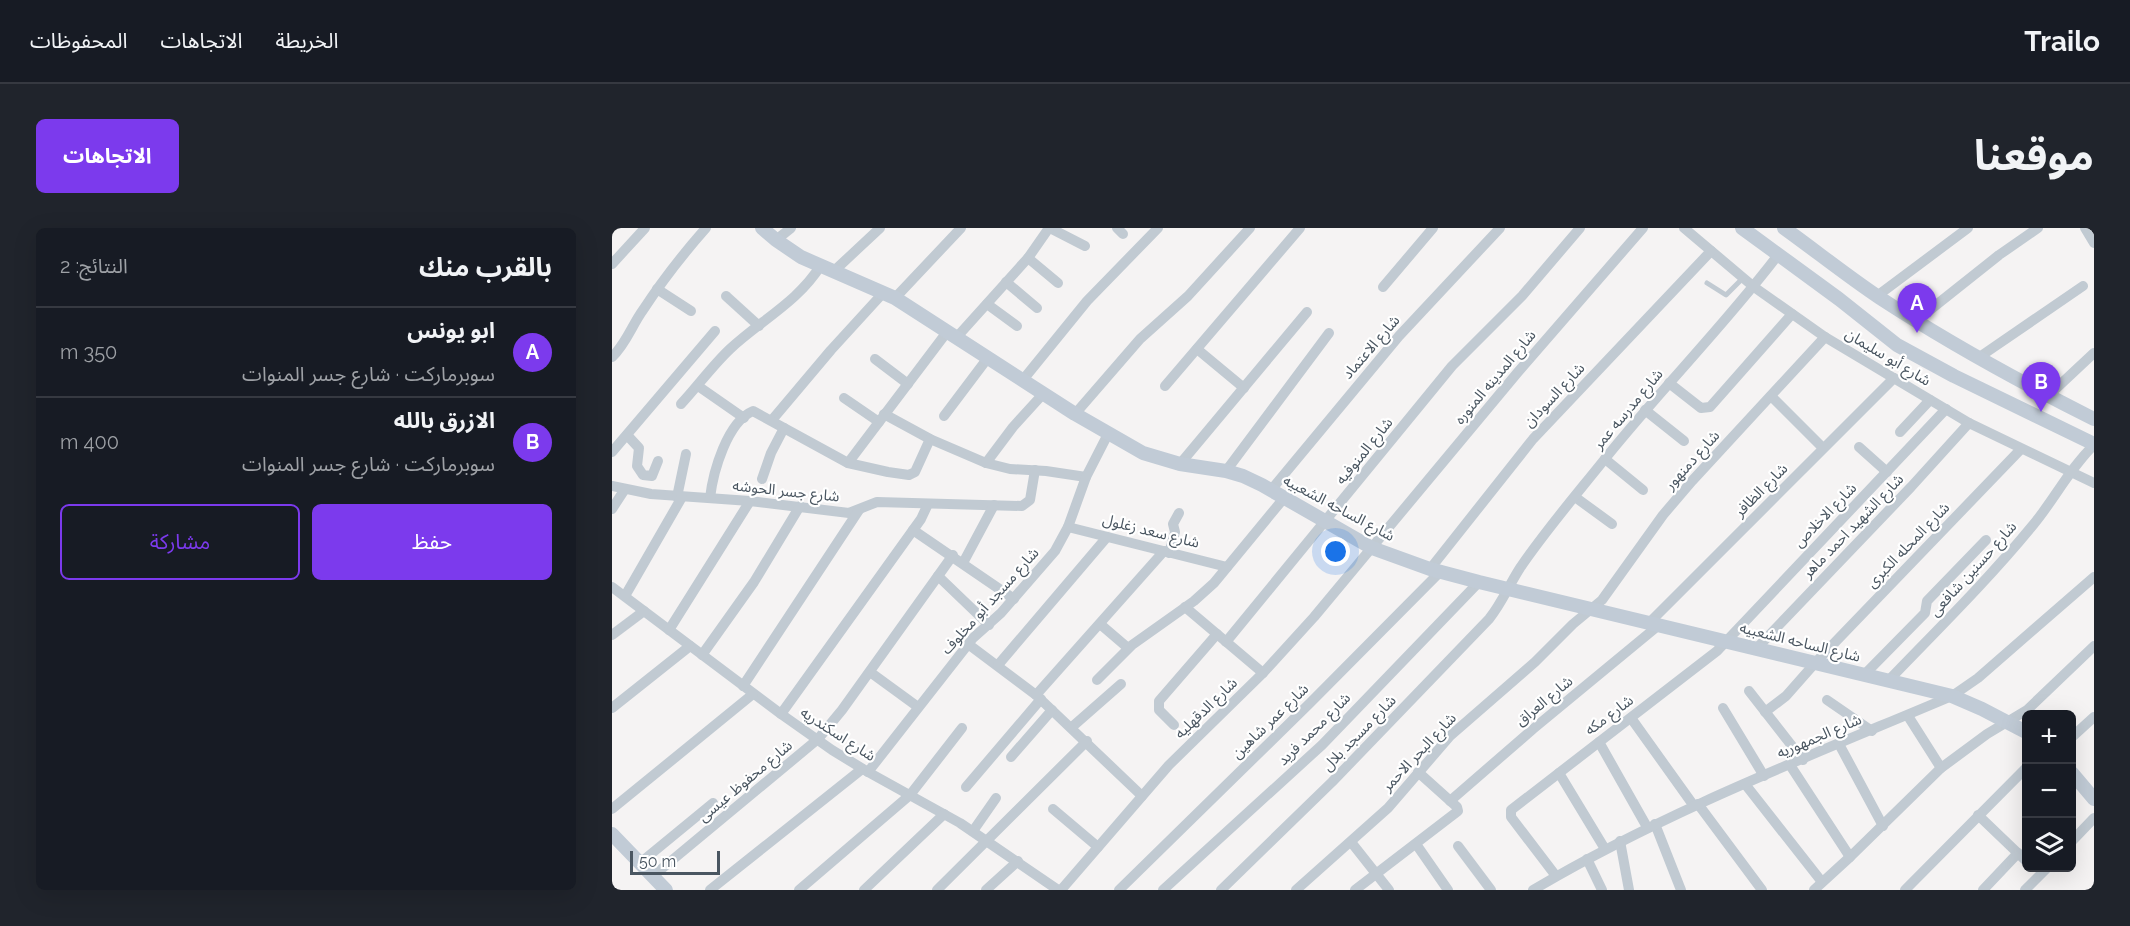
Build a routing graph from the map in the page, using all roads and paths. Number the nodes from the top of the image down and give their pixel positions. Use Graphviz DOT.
graph roads {
  1 [pos="645,228"];
  2 [pos="706,228"];
  3 [pos="762,228"];
  4 [pos="791,228"];
  5 [pos="880,228"];
  6 [pos="961,228"];
  7 [pos="1158,228"];
  8 [pos="1250,228"];
  9 [pos="1300,228"];
  10 [pos="1433,228"];
  11 [pos="1500,228"];
  12 [pos="1580,228"];
  13 [pos="1643,228"];
  14 [pos="1684,228"];
  15 [pos="1742,228"];
  16 [pos="1784,228"];
  17 [pos="1968,228"];
  18 [pos="2037,228"];
  19 [pos="2085,228"];
  20 [pos="1044,230"];
  21 [pos="776,240"];
  22 [pos="2094,243"];
  23 [pos="1085,246"];
  24 [pos="1711,251"];
  25 [pos="1778,255"];
  26 [pos="1028,258"];
  27 [pos="612,264"];
  28 [pos="821,265"];
  29 [pos="834,271"];
  30 [pos="1743,278"];
  31 [pos="1855,280"];
  32 [pos="1006,282"];
  33 [pos="1058,283"];
  34 [pos="1707,283"];
  35 [pos="2083,286"];
  36 [pos="1383,287"];
  37 [pos="1754,287"];
  38 [pos="657,289"];
  39 [pos="890,295"];
  40 [pos="726,296"];
  41 [pos="1877,296"];
  42 [pos="1839,299"];
  43 [pos="987,304"];
  44 [pos="1037,308"];
  45 [pos="691,311"];
  46 [pos="1307,312"];
  47 [pos="1792,314"];
  48 [pos="1916,321"];
  49 [pos="759,326"];
  50 [pos="1017,326"];
  51 [pos="715,331"];
  52 [pos="1329,333"];
  53 [pos="951,335"];
  54 [pos="1825,336"];
  55 [pos="1197,349"];
  56 [pos="2094,353"];
  57 [pos="612,357"];
  58 [pos="1978,358"];
  59 [pos="875,359"];
  60 [pos="987,359"];
  61 [pos="1894,378"];
  62 [pos="1022,381"];
  63 [pos="1669,383"];
  64 [pos="908,384"];
  65 [pos="698,386"];
  66 [pos="1166,386"];
  67 [pos="1244,388"];
  68 [pos="1043,394"];
  69 [pos="1771,396"];
  70 [pos="2048,396"];
  71 [pos="844,398"];
  72 [pos="1930,400"];
  73 [pos="681,404"];
  74 [pos="1946,409"];
  75 [pos="1646,410"];
  76 [pos="1075,414"];
  77 [pos="944,416"];
  78 [pos="744,418"];
  79 [pos="882,418"];
  80 [pos="2094,419"];
  81 [pos="772,420"];
  82 [pos="1968,423"];
  83 [pos="784,428"];
  84 [pos="1900,432"];
  85 [pos="1108,434"];
  86 [pos="627,435"];
  87 [pos="930,440"];
  88 [pos="1684,441"];
  89 [pos="2094,445"];
  90 [pos="1859,447"];
  91 [pos="1823,448"];
  92 [pos="2021,449"];
  93 [pos="612,453"];
  94 [pos="686,454"];
  95 [pos="1605,459"];
  96 [pos="658,461"];
  97 [pos="986,462"];
  98 [pos="848,463"];
  99 [pos="1180,464"];
  100 [pos="1035,470"];
  101 [pos="1226,471"];
  102 [pos="1887,472"];
  103 [pos="2072,473"];
  104 [pos="1086,477"];
  105 [pos="762,479"];
  106 [pos="2094,483"];
  107 [pos="612,486"];
  108 [pos="624,489"];
  109 [pos="1270,490"];
  110 [pos="1643,490"];
  111 [pos="1575,496"];
  112 [pos="679,497"];
  113 [pos="710,498"];
  114 [pos="1284,498"];
  115 [pos="750,501"];
  116 [pos="928,504"];
  117 [pos="994,505"];
  118 [pos="800,506"];
  119 [pos="612,509"];
  120 [pos="859,510"];
  121 [pos="1179,513"];
  122 [pos="1325,522"];
  123 [pos="1612,524"];
  124 [pos="1068,526"];
  125 [pos="913,530"];
  126 [pos="1107,537"];
  127 [pos="1986,540"];
  128 [pos="1372,548"];
  129 [pos="1167,552"];
  130 [pos="953,555"];
  131 [pos="963,563"];
  132 [pos="1227,567"];
  133 [pos="1435,570"];
  134 [pos="938,576"];
  135 [pos="2094,577"];
  136 [pos="1479,582"];
  137 [pos="612,587"];
  138 [pos="1509,589"];
  139 [pos="624,596"];
  140 [pos="1014,599"];
  141 [pos="1185,607"];
  142 [pos="1590,609"];
  143 [pos="644,611"];
  144 [pos="1100,624"];
  145 [pos="1654,624"];
  146 [pos="990,625"];
  147 [pos="669,630"];
  148 [pos="612,635"];
  149 [pos="1222,638"];
  150 [pos="1727,641"];
  151 [pos="968,644"];
  152 [pos="690,645"];
  153 [pos="2094,646"];
  154 [pos="1128,648"];
  155 [pos="1757,648"];
  156 [pos="702,655"];
  157 [pos="1816,662"];
  158 [pos="998,665"];
  159 [pos="870,672"];
  160 [pos="1263,673"];
  161 [pos="1865,675"];
  162 [pos="1097,680"];
  163 [pos="1889,680"];
  164 [pos="1121,684"];
  165 [pos="743,686"];
  166 [pos="1749,691"];
  167 [pos="753,694"];
  168 [pos="1952,696"];
  169 [pos="1039,697"];
  170 [pos="1827,700"];
  171 [pos="918,707"];
  172 [pos="612,708"];
  173 [pos="1723,708"];
  174 [pos="1052,710"];
  175 [pos="1765,712"];
  176 [pos="781,714"];
  177 [pos="1908,716"];
  178 [pos="2094,717"];
  179 [pos="1631,718"];
  180 [pos="2008,722"];
  181 [pos="1174,725"];
  182 [pos="1072,727"];
  183 [pos="962,728"];
  184 [pos="2022,730"];
  185 [pos="1872,731"];
  186 [pos="2076,733"];
  187 [pos="818,740"];
  188 [pos="1087,741"];
  189 [pos="1599,741"];
  190 [pos="1839,744"];
  191 [pos="1011,757"];
  192 [pos="1803,760"];
  193 [pos="1790,765"];
  194 [pos="1941,768"];
  195 [pos="865,770"];
  196 [pos="1418,772"];
  197 [pos="2022,772"];
  198 [pos="1559,773"];
  199 [pos="1764,776"];
  200 [pos="2076,779"];
  201 [pos="1745,783"];
  202 [pos="966,787"];
  203 [pos="910,795"];
  204 [pos="1142,796"];
  205 [pos="996,798"];
  206 [pos="2094,799"];
  207 [pos="1450,801"];
  208 [pos="713,803"];
  209 [pos="1696,805"];
  210 [pos="612,809"];
  211 [pos="1053,809"];
  212 [pos="944,814"];
  213 [pos="1978,815"];
  214 [pos="2094,818"];
  215 [pos="1651,825"];
  216 [pos="1883,825"];
  217 [pos="973,831"];
  218 [pos="612,834"];
  219 [pos="2076,838"];
  220 [pos="988,841"];
  221 [pos="1620,841"];
  222 [pos="1351,842"];
  223 [pos="1416,844"];
  224 [pos="1458,846"];
  225 [pos="1098,847"];
  226 [pos="1605,849"];
  227 [pos="2018,853"];
  228 [pos="1850,857"];
  229 [pos="2022,857"];
  230 [pos="1587,859"];
  231 [pos="1018,861"];
  232 [pos="640,863"];
  233 [pos="2038,872"];
  234 [pos="1376,874"];
  235 [pos="653,876"];
  236 [pos="1556,876"];
  237 [pos="1818,886"];
  238 [pos="666,890"];
  239 [pos="710,890"];
  240 [pos="799,890"];
  241 [pos="864,890"];
  242 [pos="937,890"];
  243 [pos="986,890"];
  244 [pos="1060,890"];
  245 [pos="1119,890"];
  246 [pos="1163,890"];
  247 [pos="1221,890"];
  248 [pos="1296,890"];
  249 [pos="1355,890"];
  250 [pos="1389,890"];
  251 [pos="1448,890"];
  252 [pos="1491,890"];
  253 [pos="1533,890"];
  254 [pos="1602,890"];
  255 [pos="1629,890"];
  256 [pos="1681,890"];
  257 [pos="1762,890"];
  258 [pos="1905,890"];
  259 [pos="1983,890"];
  260 [pos="2025,890"];
  1 -- 27 [label="street"];
  2 -- 38 [label="street"];
  3 -- 21 [label="main road, شارع الساحه الشعبيه"];
  4 -- 21 [label="street"];
  5 -- 29 [label="street"];
  6 -- 39 [label="street"];
  7 -- 62 [label="street"];
  8 -- 76 [label="street"];
  9 -- 55 [label="street"];
  10 -- 36 [label="street"];
  11 -- 109 [label="street, شارع الاعتماد"];
  12 -- 122 [label="street, شارع المنوفيه"];
  13 -- 128 [label="street, شارع المدينه المنوره"];
  14 -- 24 [label="street, شارع أبو سليمان"];
  15 -- 25 [label="main road"];
  16 -- 31 [label="main road"];
  17 -- 41 [label="street"];
  18 -- 48 [label="street"];
  19 -- 22 [label="street"];
  20 -- 23 [label="street"];
  20 -- 26 [label="street"];
  21 -- 28 [label="main road, شارع الساحه الشعبيه"];
  24 -- 30 [label="street, شارع أبو سليمان"];
  24 -- 133 [label="street, شارع السودان"];
  25 -- 37 [label="street, شارع مدرسه عمر"];
  25 -- 42 [label="main road"];
  26 -- 32 [label="street"];
  26 -- 33 [label="street"];
  28 -- 29 [label="main road, شارع الساحه الشعبيه"];
  28 -- 49 [label="street"];
  29 -- 39 [label="main road, شارع الساحه الشعبيه"];
  30 -- 34 [label="lane"];
  30 -- 37 [label="street, شارع أبو سليمان"];
  31 -- 41 [label="main road"];
  31 -- 42 [label="main road"];
  32 -- 43 [label="street"];
  32 -- 44 [label="street"];
  35 -- 58 [label="street"];
  37 -- 47 [label="street, شارع أبو سليمان"];
  37 -- 63 [label="street, شارع مدرسه عمر"];
  38 -- 45 [label="street"];
  38 -- 57 [label="street"];
  39 -- 53 [label="main road, شارع الساحه الشعبيه"];
  39 -- 81 [label="street"];
  40 -- 49 [label="street"];
  41 -- 48 [label="main road"];
  42 -- 89 [label="main road"];
  43 -- 50 [label="street"];
  43 -- 53 [label="street"];
  46 -- 67 [label="street"];
  47 -- 54 [label="street, شارع أبو سليمان"];
  47 -- 63 [label="street"];
  48 -- 58 [label="main road"];
  49 -- 65 [label="street"];
  51 -- 86 [label="street"];
  52 -- 101 [label="street"];
  53 -- 60 [label="main road, شارع الساحه الشعبيه"];
  53 -- 64 [label="street"];
  54 -- 61 [label="street, شارع أبو سليمان"];
  54 -- 69 [label="street, شارع دمنهور"];
  55 -- 66 [label="street"];
  55 -- 67 [label="street"];
  56 -- 70 [label="street"];
  58 -- 70 [label="main road"];
  59 -- 64 [label="street"];
  60 -- 62 [label="main road, شارع الساحه الشعبيه"];
  60 -- 77 [label="street"];
  61 -- 72 [label="street, شارع أبو سليمان"];
  61 -- 91 [label="street, شارع الظافر"];
  62 -- 68 [label="main road, شارع الساحه الشعبيه"];
  63 -- 75 [label="street, شارع مدرسه عمر"];
  64 -- 79 [label="street"];
  65 -- 73 [label="street"];
  65 -- 78 [label="street"];
  67 -- 99 [label="street"];
  68 -- 76 [label="main road, شارع الساحه الشعبيه"];
  68 -- 97 [label="street"];
  69 -- 91 [label="street"];
  69 -- 142 [label="street, شارع دمنهور"];
  70 -- 80 [label="main road"];
  71 -- 79 [label="street"];
  72 -- 74 [label="street, شارع أبو سليمان"];
  72 -- 84 [label="street"];
  74 -- 82 [label="street, شارع أبو سليمان"];
  74 -- 102 [label="street, شارع الاخلاص"];
  75 -- 88 [label="street"];
  75 -- 95 [label="street, شارع مدرسه عمر"];
  76 -- 85 [label="main road, شارع الساحه الشعبيه"];
  78 -- 81 [label="street"];
  78 -- 113 [label="street"];
  79 -- 87 [label="street"];
  79 -- 98 [label="street"];
  81 -- 83 [label="street"];
  82 -- 92 [label="street, شارع أبو سليمان"];
  82 -- 155 [label="street, شارع الشهيد احمد ماهر"];
  83 -- 98 [label="street"];
  83 -- 105 [label="street"];
  85 -- 99 [label="main road, شارع الساحه الشعبيه"];
  85 -- 104 [label="street, شارع مسجد أبو مخلوف"];
  86 -- 93 [label="street"];
  86 -- 96 [label="street"];
  87 -- 97 [label="street"];
  87 -- 98 [label="street"];
  89 -- 103 [label="street"];
  90 -- 102 [label="street"];
  91 -- 145 [label="street, شارع الظافر"];
  92 -- 103 [label="street, شارع أبو سليمان"];
  92 -- 157 [label="street, شارع المحله الكبرى"];
  94 -- 112 [label="street"];
  95 -- 110 [label="street"];
  95 -- 111 [label="street, شارع مدرسه عمر"];
  97 -- 100 [label="street"];
  99 -- 101 [label="main road, شارع الساحه الشعبيه"];
  100 -- 104 [label="street"];
  100 -- 117 [label="street, شارع جسر الحوشه"];
  101 -- 109 [label="main road, شارع الساحه الشعبيه"];
  102 -- 150 [label="street, شارع الاخلاص"];
  103 -- 106 [label="street, شارع أبو سليمان"];
  103 -- 163 [label="street, شارع حسنين شافعى"];
  104 -- 124 [label="street, شارع مسجد أبو مخلوف"];
  107 -- 108 [label="street, شارع جسر الحوشه"];
  108 -- 112 [label="street, شارع جسر الحوشه"];
  108 -- 119 [label="street"];
  109 -- 114 [label="main road, شارع الساحه الشعبيه"];
  111 -- 123 [label="street"];
  111 -- 138 [label="street, شارع مدرسه عمر"];
  112 -- 113 [label="street, شارع جسر الحوشه"];
  112 -- 139 [label="street"];
  113 -- 115 [label="street, شارع جسر الحوشه"];
  114 -- 122 [label="main road, شارع الساحه الشعبيه"];
  114 -- 132 [label="street"];
  115 -- 118 [label="street, شارع جسر الحوشه"];
  115 -- 147 [label="street"];
  116 -- 117 [label="street, شارع جسر الحوشه"];
  116 -- 120 [label="street, شارع جسر الحوشه"];
  116 -- 125 [label="street"];
  117 -- 131 [label="street"];
  118 -- 120 [label="street, شارع جسر الحوشه"];
  118 -- 156 [label="street"];
  120 -- 165 [label="street"];
  121 -- 129 [label="street"];
  122 -- 128 [label="main road, شارع الساحه الشعبيه"];
  122 -- 149 [label="street, شارع المنوفيه"];
  124 -- 126 [label="street, شارع سعد زغلول"];
  124 -- 140 [label="street, شارع مسجد أبو مخلوف"];
  125 -- 130 [label="street"];
  125 -- 176 [label="street"];
  126 -- 129 [label="street, شارع سعد زغلول"];
  126 -- 158 [label="street"];
  127 -- 161 [label="street"];
  128 -- 133 [label="main road, شارع الساحه الشعبيه"];
  128 -- 160 [label="street, شارع الدقهليه"];
  129 -- 132 [label="street, شارع سعد زغلول"];
  129 -- 144 [label="street"];
  130 -- 131 [label="street"];
  130 -- 134 [label="street, شارع محفوظ عيسى"];
  131 -- 140 [label="street"];
  132 -- 141 [label="street"];
  133 -- 136 [label="main road, شارع الساحه الشعبيه"];
  133 -- 245 [label="street, شارع عمر شاهين"];
  134 -- 146 [label="street"];
  134 -- 159 [label="street, شارع محفوظ عيسى"];
  135 -- 168 [label="street, شارع الجمهوريه"];
  136 -- 138 [label="main road, شارع الساحه الشعبيه"];
  136 -- 246 [label="street, شارع محمد فريد"];
  137 -- 139 [label="street, شارع اسكندريه"];
  138 -- 142 [label="main road, شارع الساحه الشعبيه"];
  138 -- 247 [label="street, شارع مسجد بلال"];
  139 -- 143 [label="street, شارع اسكندريه"];
  140 -- 146 [label="street, شارع مسجد أبو مخلوف"];
  141 -- 149 [label="street"];
  141 -- 154 [label="street"];
  142 -- 145 [label="main road, شارع الساحه الشعبيه"];
  142 -- 196 [label="street, شارع البحر الاحمر"];
  143 -- 147 [label="street, شارع اسكندريه"];
  143 -- 148 [label="street"];
  144 -- 154 [label="street"];
  144 -- 169 [label="street"];
  145 -- 150 [label="main road, شارع الساحه الشعبيه"];
  145 -- 207 [label="street, شارع العراق"];
  146 -- 151 [label="street, شارع مسجد أبو مخلوف"];
  147 -- 152 [label="street, شارع اسكندريه"];
  149 -- 160 [label="street"];
  149 -- 181 [label="street, شارع المنوفيه"];
  150 -- 155 [label="main road, شارع الساحه الشعبيه"];
  150 -- 179 [label="street, شارع مكه"];
  151 -- 158 [label="street"];
  151 -- 171 [label="street, شارع مسجد أبو مخلوف"];
  152 -- 156 [label="street, شارع اسكندريه"];
  152 -- 172 [label="street"];
  153 -- 180 [label="street"];
  154 -- 162 [label="street"];
  155 -- 157 [label="main road, شارع الساحه الشعبيه"];
  156 -- 165 [label="street, شارع اسكندريه"];
  157 -- 161 [label="main road, شارع الساحه الشعبيه"];
  157 -- 175 [label="street, شارع المحله الكبرى"];
  158 -- 169 [label="street"];
  159 -- 171 [label="street"];
  159 -- 187 [label="street, شارع محفوظ عيسى"];
  160 -- 204 [label="street, شارع الدقهليه"];
  161 -- 163 [label="main road, شارع الساحه الشعبيه"];
  163 -- 168 [label="main road, شارع الساحه الشعبيه"];
  164 -- 182 [label="street"];
  165 -- 167 [label="street, شارع اسكندريه"];
  166 -- 175 [label="street"];
  167 -- 176 [label="street, شارع اسكندريه"];
  167 -- 210 [label="street"];
  168 -- 177 [label="street, شارع الجمهوريه"];
  168 -- 180 [label="main road"];
  169 -- 174 [label="street"];
  169 -- 202 [label="street"];
  170 -- 185 [label="street"];
  171 -- 195 [label="street, شارع مسجد أبو مخلوف"];
  173 -- 199 [label="street"];
  174 -- 182 [label="street"];
  174 -- 191 [label="street"];
  175 -- 192 [label="street"];
  176 -- 187 [label="street, شارع اسكندريه"];
  177 -- 185 [label="street, شارع الجمهوريه"];
  177 -- 194 [label="street"];
  178 -- 186 [label="street"];
  179 -- 189 [label="street, شارع مكه"];
  179 -- 209 [label="street"];
  180 -- 184 [label="main road"];
  180 -- 194 [label="street"];
  182 -- 188 [label="street"];
  183 -- 203 [label="street"];
  185 -- 190 [label="street, شارع الجمهوريه"];
  187 -- 195 [label="street, شارع اسكندريه"];
  187 -- 235 [label="street, شارع محفوظ عيسى"];
  188 -- 204 [label="street"];
  188 -- 220 [label="street"];
  189 -- 198 [label="street, شارع مكه"];
  189 -- 215 [label="street"];
  190 -- 192 [label="street, شارع الجمهوريه"];
  190 -- 216 [label="street"];
  192 -- 193 [label="street, شارع الجمهوريه"];
  193 -- 199 [label="street, شارع الجمهوريه"];
  193 -- 228 [label="street"];
  194 -- 216 [label="street"];
  195 -- 203 [label="street, شارع اسكندريه"];
  195 -- 239 [label="street, شارع مسجد أبو مخلوف"];
  196 -- 207 [label="street"];
  196 -- 222 [label="street, شارع البحر الاحمر"];
  197 -- 213 [label="street"];
  198 -- 226 [label="street"];
  198 -- 236 [label="street, شارع مكه"];
  199 -- 201 [label="street, شارع الجمهوريه"];
  200 -- 206 [label="main road"];
  201 -- 209 [label="street, شارع الجمهوريه"];
  201 -- 237 [label="street"];
  203 -- 212 [label="street, شارع اسكندريه"];
  203 -- 240 [label="street"];
  204 -- 225 [label="street, شارع الدقهليه"];
  205 -- 217 [label="street"];
  207 -- 223 [label="street"];
  208 -- 232 [label="street"];
  209 -- 215 [label="street, شارع الجمهوريه"];
  209 -- 257 [label="street"];
  211 -- 225 [label="street"];
  212 -- 217 [label="street, شارع اسكندريه"];
  212 -- 241 [label="street"];
  213 -- 227 [label="street"];
  213 -- 258 [label="street"];
  214 -- 219 [label="street"];
  215 -- 221 [label="street, شارع الجمهوريه"];
  215 -- 256 [label="street"];
  216 -- 228 [label="street"];
  217 -- 220 [label="street, شارع اسكندريه"];
  218 -- 232 [label="main road"];
  220 -- 231 [label="street, شارع اسكندريه"];
  220 -- 242 [label="street"];
  221 -- 226 [label="street, شارع الجمهوريه"];
  221 -- 255 [label="street"];
  222 -- 234 [label="street"];
  222 -- 248 [label="street, شارع البحر الاحمر"];
  223 -- 234 [label="street"];
  223 -- 251 [label="street"];
  224 -- 252 [label="street"];
  225 -- 244 [label="street, شارع الدقهليه"];
  226 -- 230 [label="street, شارع الجمهوريه"];
  227 -- 229 [label="street"];
  227 -- 259 [label="street"];
  228 -- 237 [label="street"];
  230 -- 236 [label="street, شارع الجمهوريه"];
  230 -- 254 [label="street"];
  231 -- 243 [label="street"];
  231 -- 244 [label="street, شارع اسكندريه"];
  232 -- 235 [label="main road"];
  233 -- 260 [label="street"];
  234 -- 249 [label="street"];
  234 -- 250 [label="street"];
  235 -- 238 [label="main road"];
  236 -- 253 [label="street, شارع الجمهوريه"];
}
